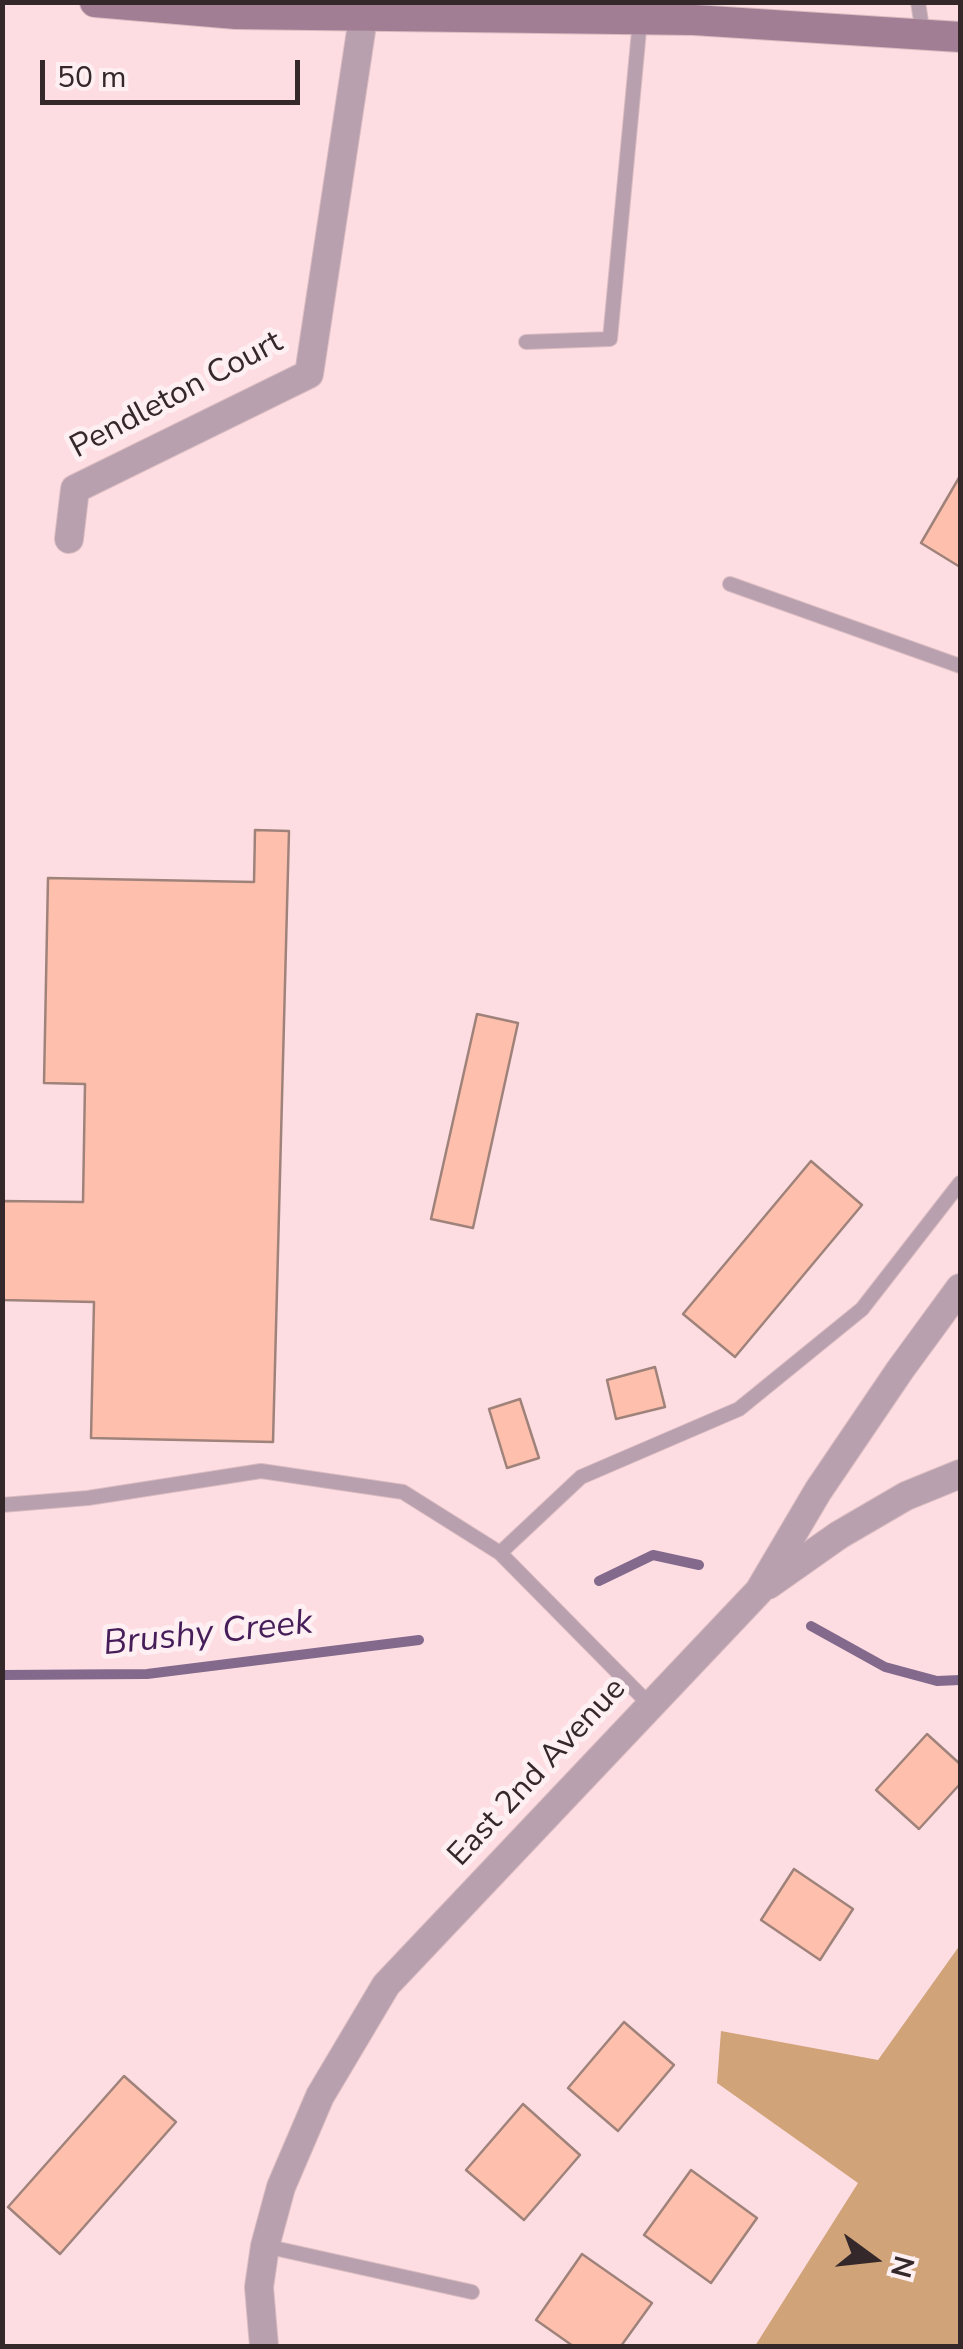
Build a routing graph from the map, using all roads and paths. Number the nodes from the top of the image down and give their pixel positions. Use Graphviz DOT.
graph roads {
  1 [pos="95,2"];
  2 [pos="918,2"];
  3 [pos="363,18"];
  4 [pos="640,20"];
  5 [pos="924,35"];
  6 [pos="960,37"];
  7 [pos="526,342"];
  8 [pos="70,539"];
  9 [pos="730,584"];
  10 [pos="960,666"];
  11 [pos="960,1182"];
  12 [pos="960,1288"];
  13 [pos="960,1474"];
  14 [pos="2,1505"];
  15 [pos="500,1552"];
  16 [pos="759,1591"];
  17 [pos="650,1705"];
  18 [pos="266,2246"];
  19 [pos="472,2292"];
  20 [pos="264,2346"];
  1 -- 3 [label="main road"];
  2 -- 5 [label="lane"];
  3 -- 4 [label="main road"];
  3 -- 8 [label="street, Pendleton Court"];
  4 -- 5 [label="main road"];
  4 -- 7 [label="lane"];
  5 -- 6 [label="main road"];
  9 -- 10 [label="lane"];
  11 -- 15 [label="lane"];
  12 -- 16 [label="street, East 2nd Avenue"];
  13 -- 16 [label="street"];
  14 -- 15 [label="lane"];
  15 -- 17 [label="lane"];
  16 -- 17 [label="street, East 2nd Avenue"];
  17 -- 18 [label="street, East 2nd Avenue"];
  18 -- 19 [label="lane"];
  18 -- 20 [label="street, East 2nd Avenue"];
}
